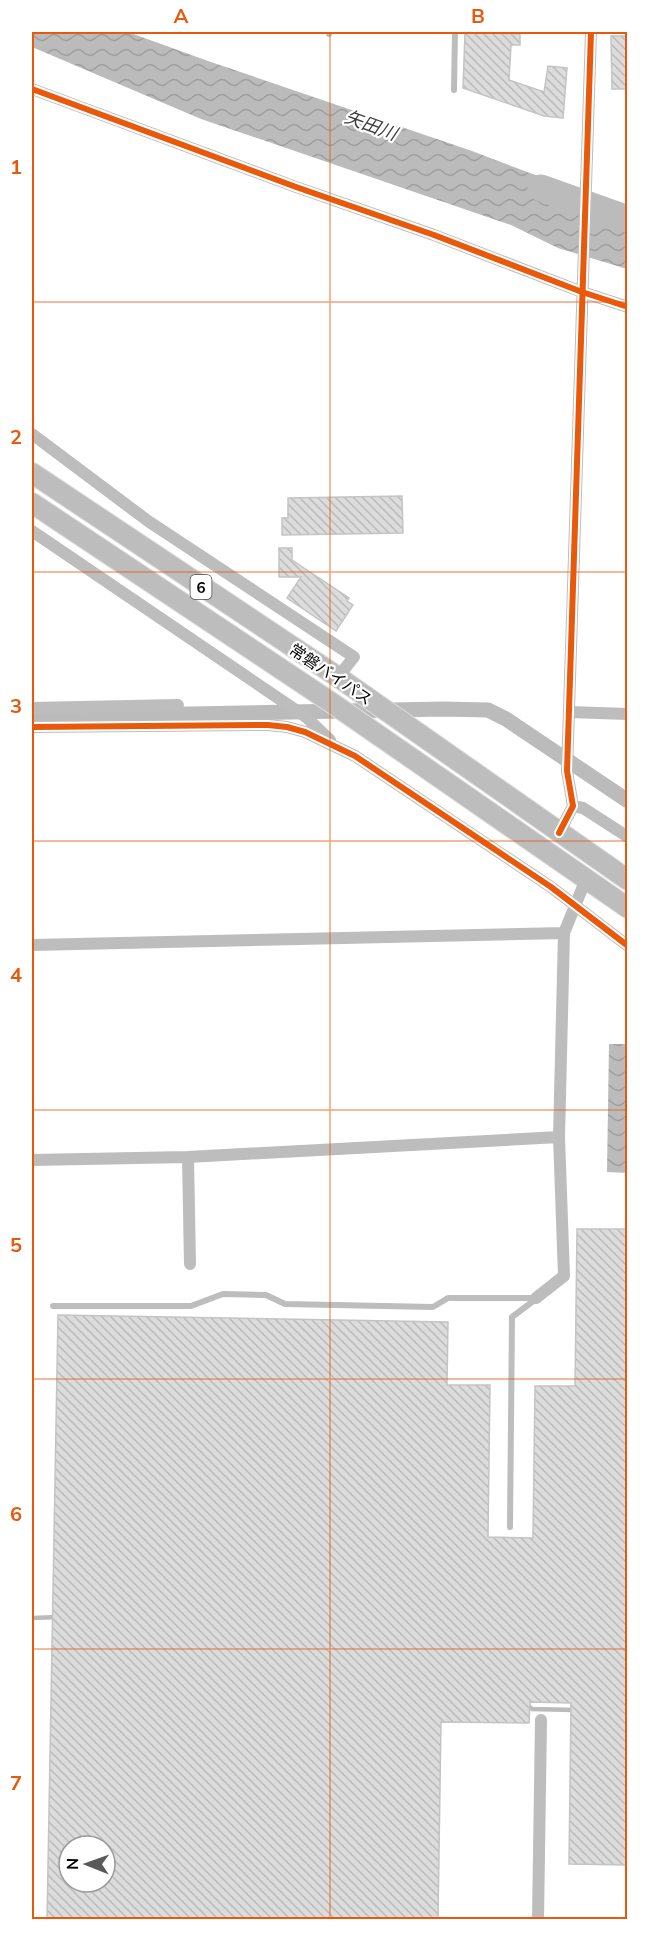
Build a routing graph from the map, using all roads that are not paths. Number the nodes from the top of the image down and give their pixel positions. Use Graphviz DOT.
graph roads {
  1 [pos="455,32"];
  2 [pos="591,32"];
  3 [pos="32,89"];
  4 [pos="454,90"];
  5 [pos="582,290"];
  6 [pos="627,307"];
  7 [pos="32,434"];
  8 [pos="32,473"];
  9 [pos="32,503"];
  10 [pos="32,531"];
  11 [pos="338,677"];
  12 [pos="178,705"];
  13 [pos="32,708"];
  14 [pos="569,712"];
  15 [pos="627,714"];
  16 [pos="32,727"];
  17 [pos="335,745"];
  18 [pos="573,806"];
  19 [pos="559,832"];
  20 [pos="627,837"];
  21 [pos="586,879"];
  22 [pos="627,880"];
  23 [pos="575,907"];
  24 [pos="627,908"];
  25 [pos="564,933"];
  26 [pos="32,945"];
  27 [pos="627,946"];
  28 [pos="560,1137"];
  29 [pos="188,1157"];
  30 [pos="32,1160"];
  31 [pos="190,1264"];
  32 [pos="536,1298"];
  33 [pos="53,1306"];
  34 [pos="510,1527"];
  35 [pos="541,1720"];
  36 [pos="538,1920"];
  1 -- 4 [label="lane"];
  2 -- 5 [label="street"];
  3 -- 5 [label="street"];
  5 -- 6 [label="street"];
  5 -- 14 [label="street"];
  7 -- 11 [label="street"];
  8 -- 11 [label="highway, 常磐バイパス / 6"];
  9 -- 21 [label="highway, 常磐バイパス / 6"];
  10 -- 17 [label="street"];
  11 -- 19 [label="highway, 常磐バイパス / 6"];
  12 -- 13 [label="street"];
  14 -- 15 [label="street"];
  14 -- 18 [label="street"];
  16 -- 17 [label="street"];
  17 -- 23 [label="street"];
  18 -- 19 [label="street"];
  18 -- 20 [label="street"];
  19 -- 22 [label="highway, 常磐バイパス / 6"];
  21 -- 23 [label="street"];
  21 -- 24 [label="highway, 常磐バイパス / 6"];
  23 -- 25 [label="street"];
  23 -- 27 [label="street"];
  25 -- 26 [label="street"];
  25 -- 28 [label="street"];
  28 -- 29 [label="street"];
  28 -- 32 [label="street"];
  29 -- 30 [label="street"];
  29 -- 31 [label="street"];
  32 -- 33 [label="lane"];
  32 -- 34 [label="lane"];
  35 -- 36 [label="street"];
}
